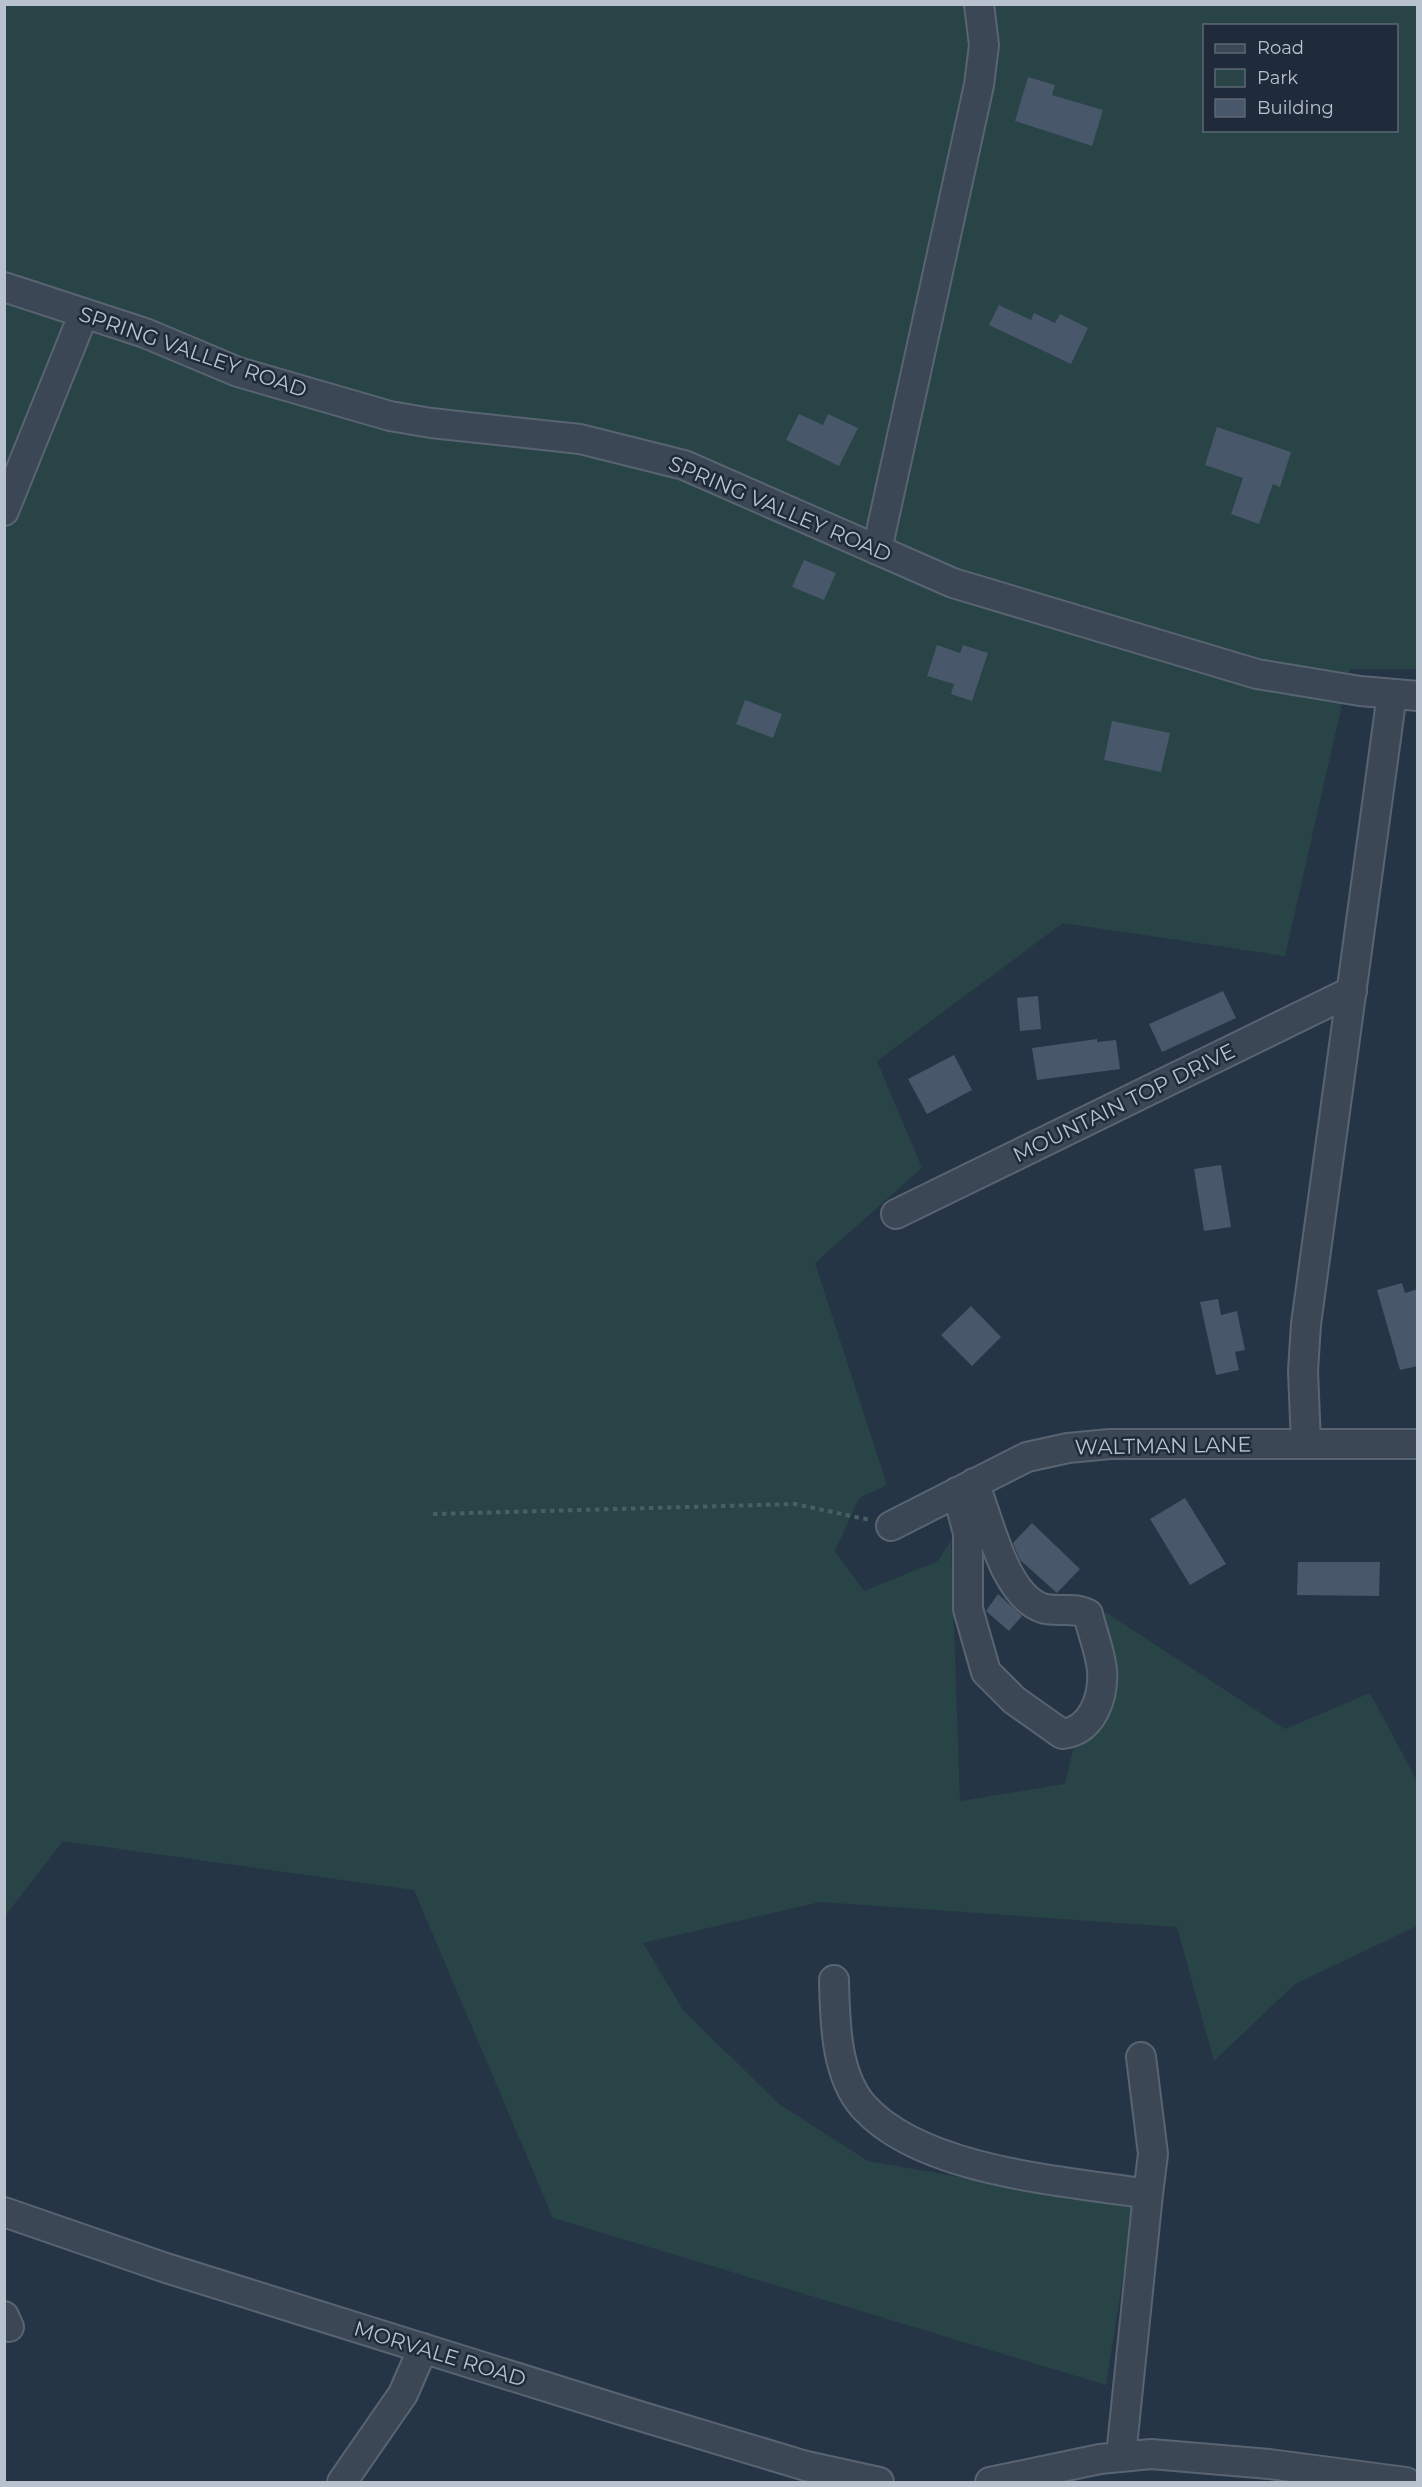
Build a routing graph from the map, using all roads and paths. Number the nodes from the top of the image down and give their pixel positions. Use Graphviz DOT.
graph roads {
  1 [pos="979,4"];
  2 [pos="4,287"];
  3 [pos="84,313"];
  4 [pos="4,511"];
  5 [pos="877,550"];
  6 [pos="1405,695"];
  7 [pos="1352,991"];
  8 [pos="896,1214"];
  9 [pos="1306,1444"];
  10 [pos="1418,1444"];
  11 [pos="966,1488"];
  12 [pos="433,1514"];
  13 [pos="891,1526"];
  14 [pos="834,1980"];
  15 [pos="1142,2057"];
  16 [pos="1148,2194"];
  17 [pos="4,2212"];
  18 [pos="423,2348"];
  19 [pos="1121,2456"];
  20 [pos="342,2482"];
  21 [pos="879,2482"];
  22 [pos="990,2482"];
  23 [pos="1406,2482"];
  1 -- 5 [label="street"];
  2 -- 3 [label="street, SPRING VALLEY ROAD"];
  3 -- 4 [label="street"];
  3 -- 5 [label="street, SPRING VALLEY ROAD"];
  5 -- 6 [label="street, SPRING VALLEY ROAD"];
  6 -- 7 [label="street"];
  7 -- 8 [label="street, MOUNTAIN TOP DRIVE"];
  7 -- 9 [label="street"];
  9 -- 10 [label="street, WALTMAN LANE"];
  9 -- 11 [label="street, WALTMAN LANE"];
  11 -- 11 [label="street"];
  11 -- 13 [label="street, WALTMAN LANE"];
  12 -- 13 [label="path"];
  14 -- 16 [label="street"];
  15 -- 16 [label="street"];
  16 -- 19 [label="street"];
  17 -- 18 [label="street, MORVALE ROAD"];
  18 -- 20 [label="street"];
  18 -- 21 [label="street, MORVALE ROAD"];
  19 -- 22 [label="street"];
  19 -- 23 [label="street"];
}
